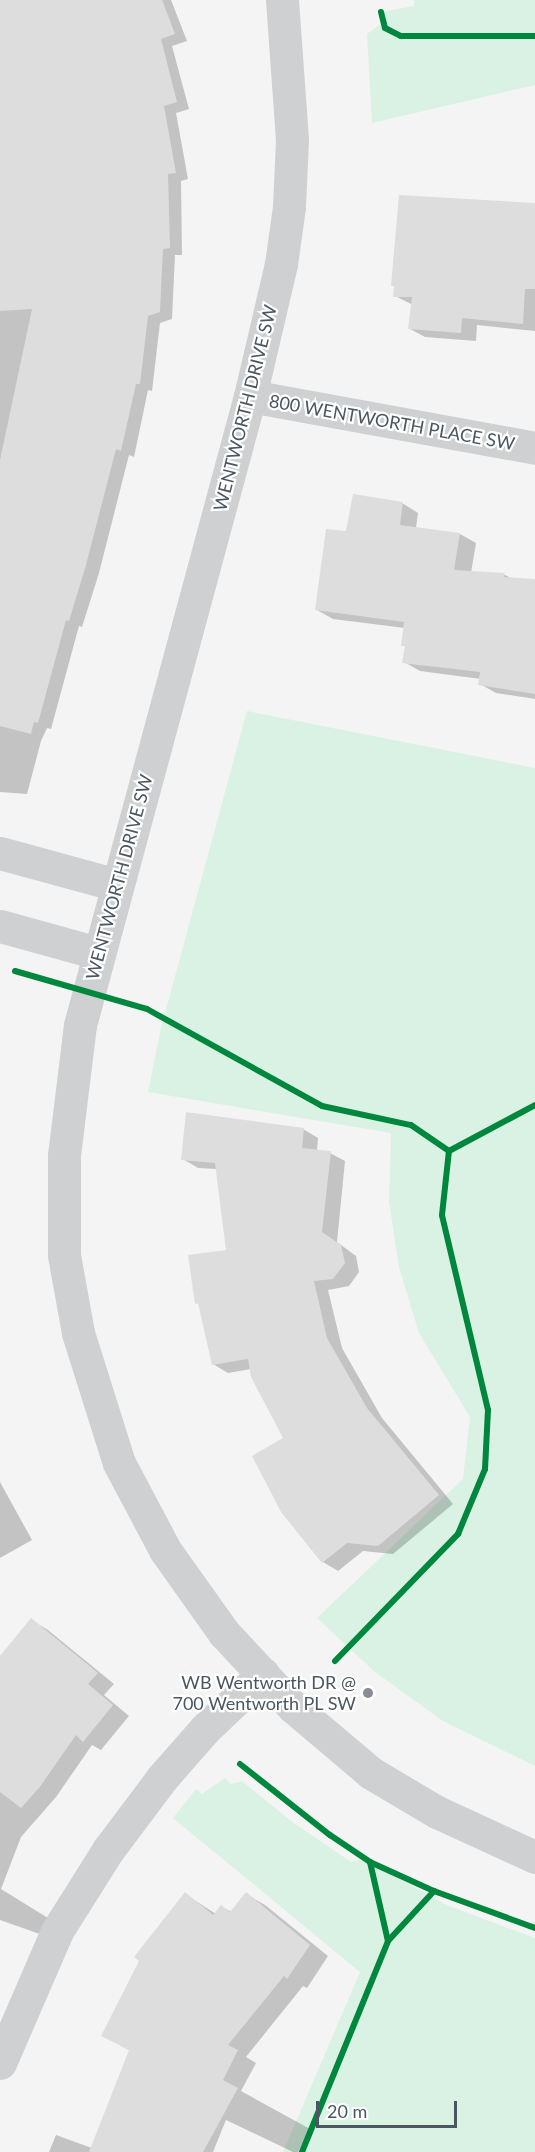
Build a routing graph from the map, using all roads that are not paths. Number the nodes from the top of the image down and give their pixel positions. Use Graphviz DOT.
graph roads {
  1 [pos="282,0"];
  2 [pos="250,396"];
  3 [pos="535,448"];
  4 [pos="0,853"];
  5 [pos="117,885"];
  6 [pos="0,926"];
  7 [pos="98,953"];
  8 [pos="263,1674"];
  9 [pos="535,1857"];
  10 [pos="0,2062"];
  1 -- 2 [label="street, WENTWORTH DRIVE SW"];
  2 -- 3 [label="street, 800 WENTWORTH PLACE SW"];
  2 -- 5 [label="street, WENTWORTH DRIVE SW"];
  4 -- 5 [label="street"];
  5 -- 7 [label="street, WENTWORTH DRIVE SW"];
  6 -- 7 [label="street"];
  7 -- 8 [label="street, WENTWORTH DRIVE SW"];
  8 -- 9 [label="street, WENTWORTH DRIVE SW"];
  8 -- 10 [label="street"];
}
